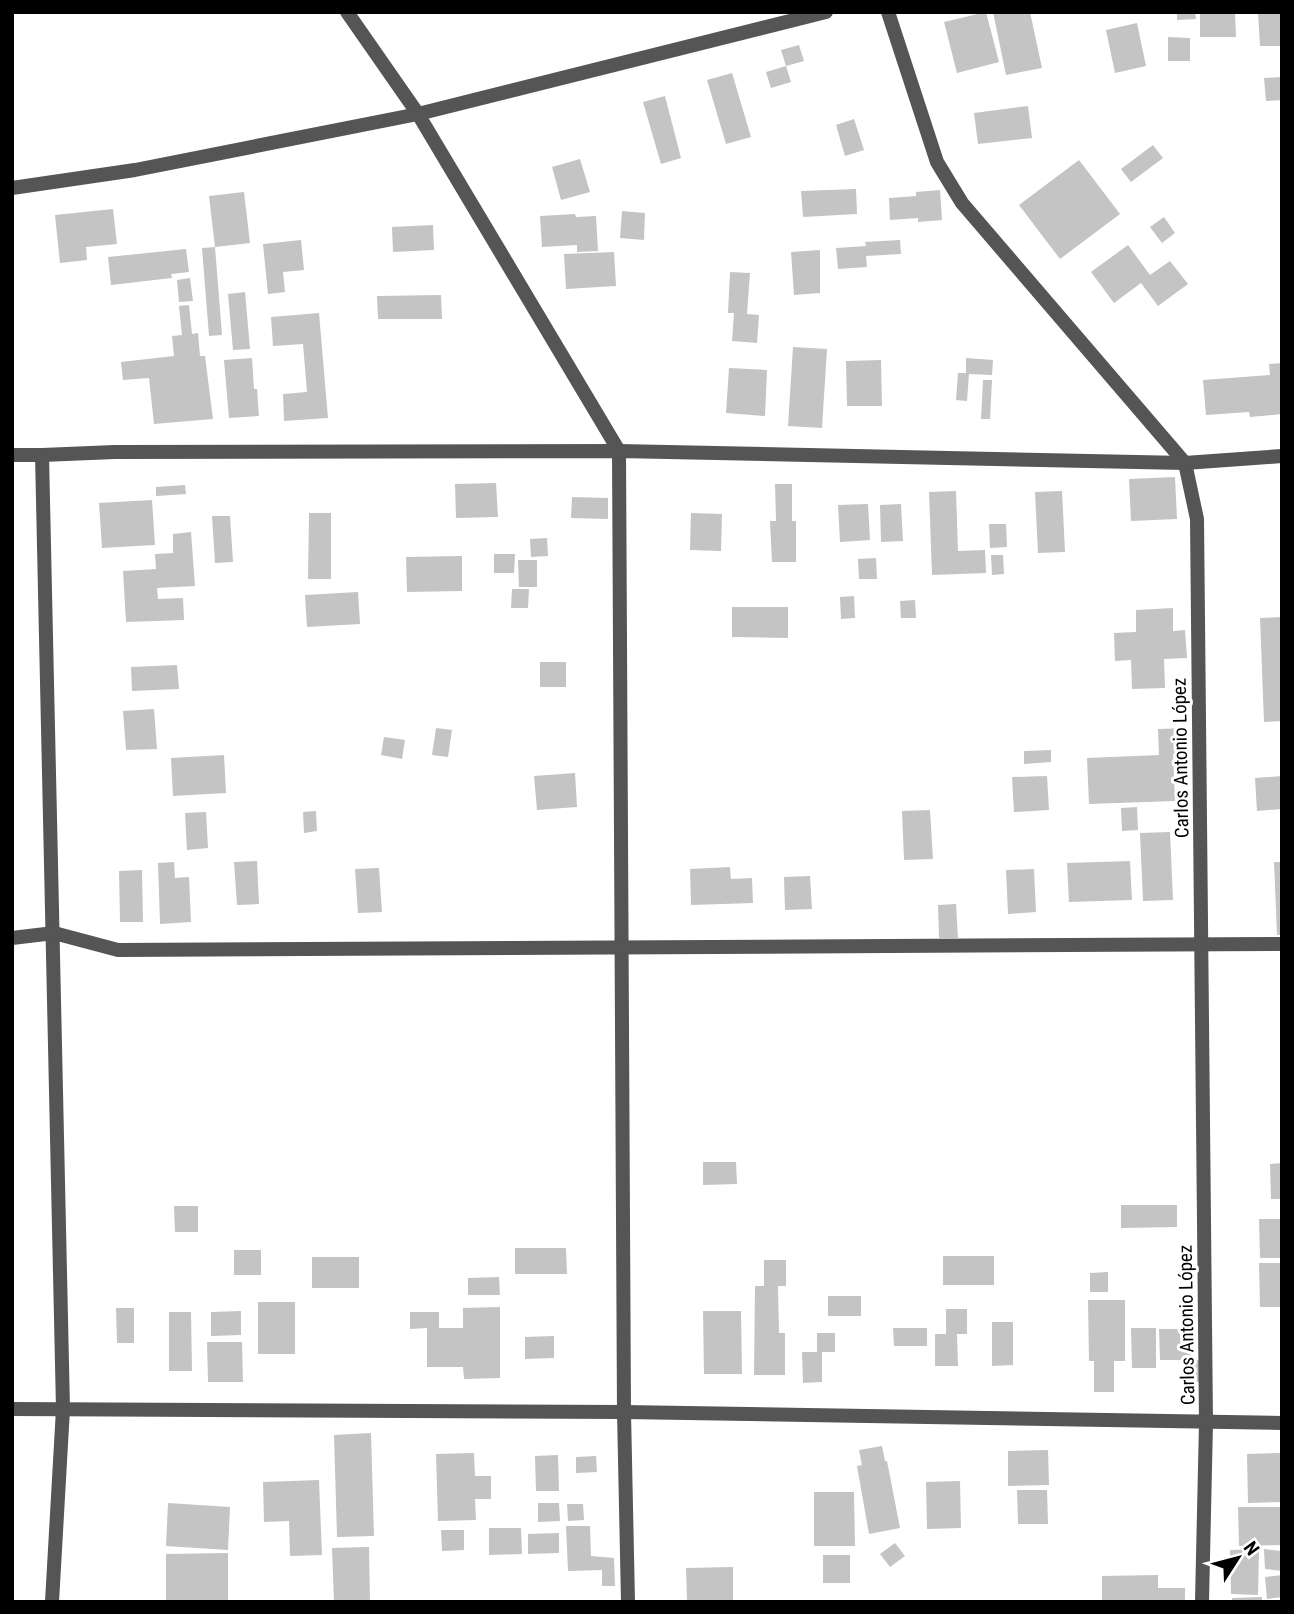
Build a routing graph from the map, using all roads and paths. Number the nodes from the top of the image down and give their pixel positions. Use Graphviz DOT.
graph roads {
  1 [pos="347,12"];
  2 [pos="826,12"];
  3 [pos="888,12"];
  4 [pos="418,114"];
  5 [pos="12,188"];
  6 [pos="619,450"];
  7 [pos="12,455"];
  8 [pos="42,456"];
  9 [pos="1282,456"];
  10 [pos="1185,463"];
  11 [pos="54,933"];
  12 [pos="12,938"];
  13 [pos="1201,944"];
  14 [pos="1282,944"];
  15 [pos="622,947"];
  16 [pos="12,1409"];
  17 [pos="63,1409"];
  18 [pos="624,1412"];
  19 [pos="1206,1423"];
  20 [pos="1282,1423"];
  21 [pos="52,1602"];
  22 [pos="628,1602"];
  23 [pos="1202,1602"];
  1 -- 4 [label="street"];
  2 -- 4 [label="street"];
  3 -- 10 [label="street, Carlos Antonio López"];
  4 -- 5 [label="street"];
  4 -- 6 [label="street"];
  6 -- 8 [label="street"];
  6 -- 10 [label="street"];
  6 -- 15 [label="street"];
  7 -- 8 [label="street"];
  8 -- 11 [label="street"];
  9 -- 10 [label="street"];
  10 -- 13 [label="street, Carlos Antonio López"];
  11 -- 12 [label="street"];
  11 -- 15 [label="street"];
  11 -- 17 [label="street"];
  13 -- 14 [label="street"];
  13 -- 15 [label="street"];
  13 -- 19 [label="street, Carlos Antonio López"];
  15 -- 18 [label="street"];
  16 -- 17 [label="street"];
  17 -- 18 [label="street"];
  17 -- 21 [label="street"];
  18 -- 19 [label="street"];
  18 -- 22 [label="street"];
  19 -- 20 [label="street"];
  19 -- 23 [label="street, Carlos Antonio López"];
}
